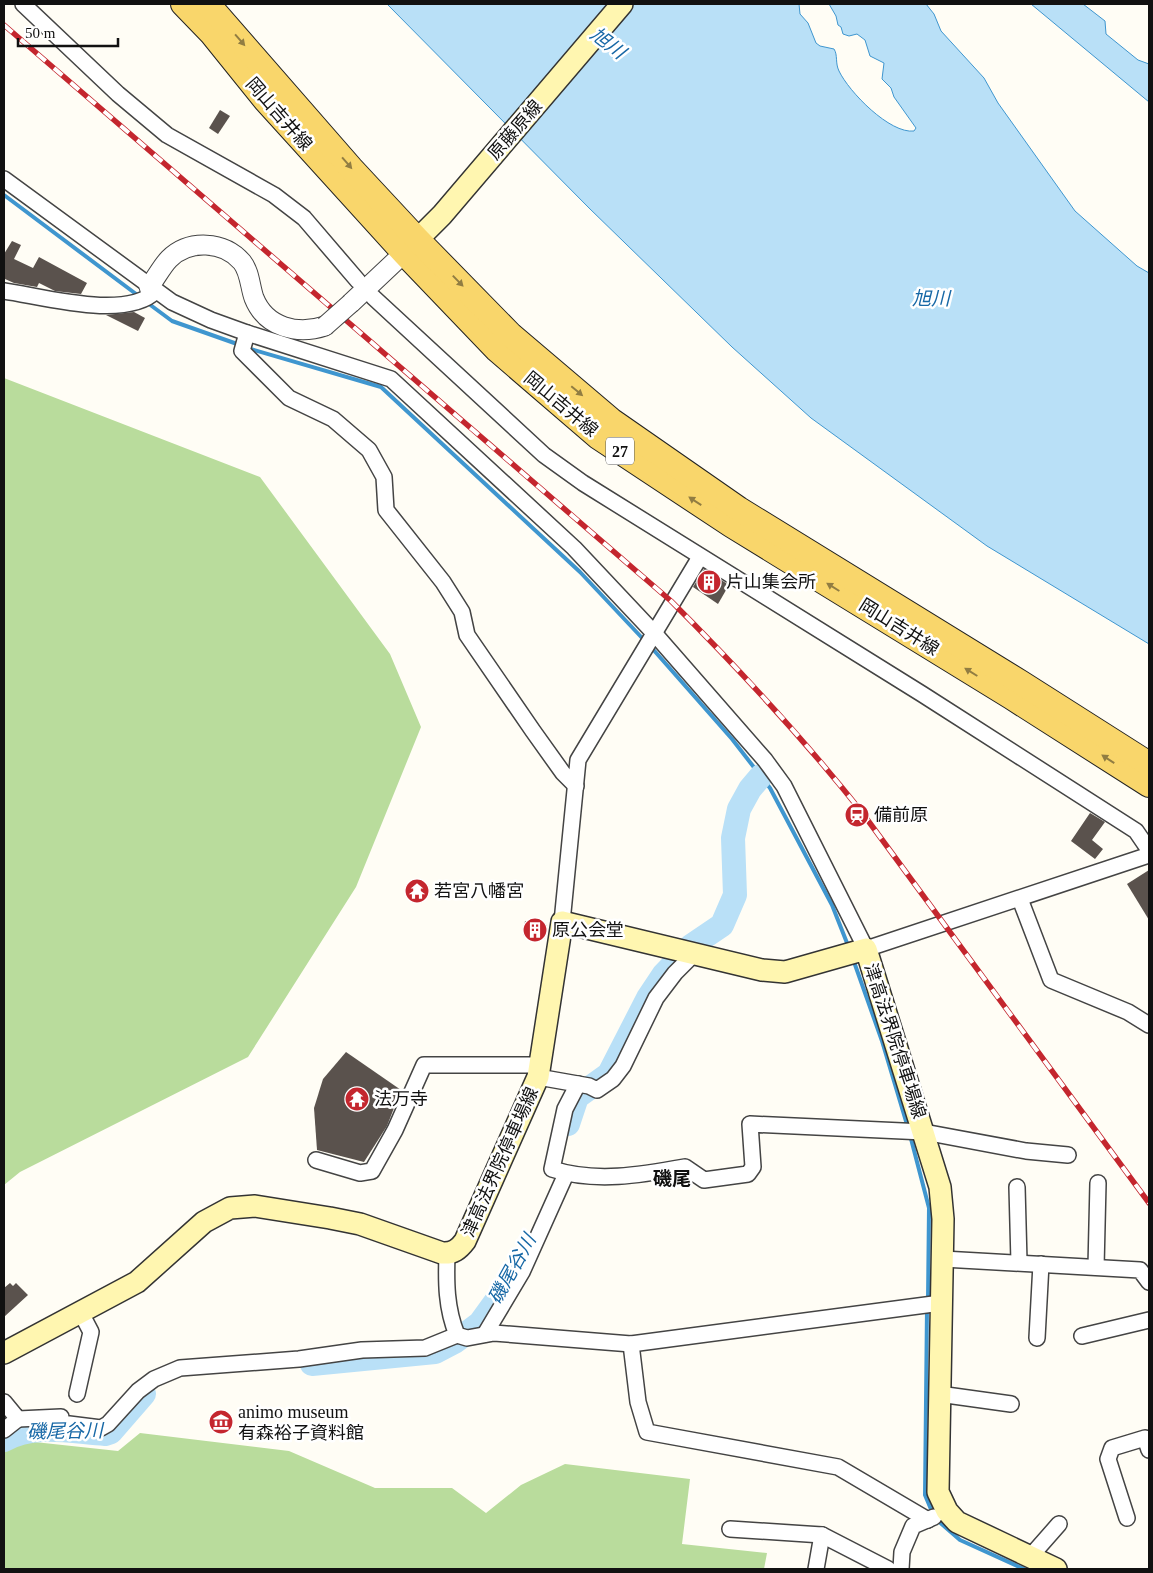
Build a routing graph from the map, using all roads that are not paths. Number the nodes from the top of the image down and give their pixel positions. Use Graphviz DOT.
graph roads {
  1 [pos="24,4"];
  2 [pos="184,4"];
  3 [pos="208,4"];
  4 [pos="622,4"];
  5 [pos="4,178"];
  6 [pos="411,247"];
  7 [pos="358,281"];
  8 [pos="4,291"];
  9 [pos="152,291"];
  10 [pos="373,297"];
  11 [pos="245,342"];
  12 [pos="700,556"];
  13 [pos="650,640"];
  14 [pos="1149,764"];
  15 [pos="576,786"];
  16 [pos="1149,786"];
  17 [pos="1148,856"];
  18 [pos="1020,899"];
  19 [pos="562,922"];
  20 [pos="688,952"];
  21 [pos="857,952"];
  22 [pos="1149,1025"];
  23 [pos="538,1071"];
  24 [pos="587,1086"];
  25 [pos="913,1132"];
  26 [pos="1068,1154"];
  27 [pos="316,1160"];
  28 [pos="560,1172"];
  29 [pos="1098,1183"];
  30 [pos="1017,1187"];
  31 [pos="447,1254"];
  32 [pos="942,1259"];
  33 [pos="1019,1262"];
  34 [pos="1041,1264"];
  35 [pos="1096,1267"];
  36 [pos="1149,1282"];
  37 [pos="932,1303"];
  38 [pos="80,1311"];
  39 [pos="1149,1320"];
  40 [pos="485,1334"];
  41 [pos="461,1336"];
  42 [pos="1082,1336"];
  43 [pos="1037,1338"];
  44 [pos="631,1344"];
  45 [pos="4,1353"];
  46 [pos="77,1394"];
  47 [pos="939,1394"];
  48 [pos="4,1402"];
  49 [pos="1011,1404"];
  50 [pos="18,1419"];
  51 [pos="4,1430"];
  52 [pos="1149,1450"];
  53 [pos="936,1516"];
  54 [pos="1127,1518"];
  55 [pos="1059,1524"];
  56 [pos="730,1529"];
  57 [pos="822,1536"];
  58 [pos="1030,1557"];
  59 [pos="816,1569"];
  60 [pos="888,1569"];
  61 [pos="901,1569"];
  62 [pos="1056,1569"];
  1 -- 7 [label="street"];
  2 -- 6 [label="main road, 岡山吉井線 / 27"];
  3 -- 6 [label="main road, 岡山吉井線 / 27, one-way"];
  4 -- 6 [label="main road, 原藤原線"];
  5 -- 9 [label="street"];
  6 -- 9 [label="street, bridge"];
  6 -- 14 [label="main road, 岡山吉井線 / 27, one-way"];
  16 -- 6 [label="main road, 岡山吉井線 / 27, one-way"];
  8 -- 9 [label="street"];
  9 -- 11 [label="street"];
  10 -- 12 [label="street"];
  11 -- 13 [label="street"];
  11 -- 15 [label="street"];
  12 -- 13 [label="street"];
  12 -- 17 [label="street"];
  13 -- 15 [label="street"];
  13 -- 21 [label="street"];
  15 -- 19 [label="street"];
  17 -- 18 [label="street"];
  18 -- 21 [label="street"];
  18 -- 22 [label="street"];
  19 -- 20 [label="main road, 津高法界院停車場線"];
  19 -- 23 [label="main road, 津高法界院停車場線"];
  20 -- 21 [label="main road, 津高法界院停車場線"];
  20 -- 24 [label="street"];
  21 -- 25 [label="main road, 津高法界院停車場線"];
  23 -- 24 [label="street"];
  23 -- 27 [label="street"];
  23 -- 31 [label="main road, 津高法界院停車場線"];
  24 -- 28 [label="street"];
  25 -- 26 [label="street"];
  25 -- 28 [label="street"];
  25 -- 32 [label="main road, 津高法界院停車場線"];
  28 -- 40 [label="street"];
  29 -- 35 [label="street"];
  30 -- 33 [label="street"];
  31 -- 38 [label="main road, 津高法界院停車場線"];
  31 -- 41 [label="street"];
  32 -- 33 [label="street"];
  32 -- 37 [label="main road, 津高法界院停車場線"];
  33 -- 34 [label="street"];
  34 -- 35 [label="street"];
  34 -- 43 [label="street"];
  35 -- 36 [label="street"];
  37 -- 44 [label="street"];
  37 -- 47 [label="main road, 津高法界院停車場線"];
  38 -- 45 [label="main road, 津高法界院停車場線"];
  38 -- 46 [label="street"];
  39 -- 42 [label="street"];
  40 -- 41 [label="street"];
  40 -- 44 [label="street"];
  41 -- 50 [label="street"];
  44 -- 53 [label="street"];
  47 -- 49 [label="street"];
  47 -- 53 [label="main road, 津高法界院停車場線"];
  48 -- 50 [label="street"];
  50 -- 51 [label="street"];
  52 -- 54 [label="street"];
  53 -- 58 [label="main road, 津高法界院停車場線"];
  53 -- 61 [label="street"];
  55 -- 58 [label="street"];
  56 -- 57 [label="street"];
  57 -- 59 [label="street"];
  57 -- 60 [label="street"];
  58 -- 62 [label="main road, 津高法界院停車場線"];
}
